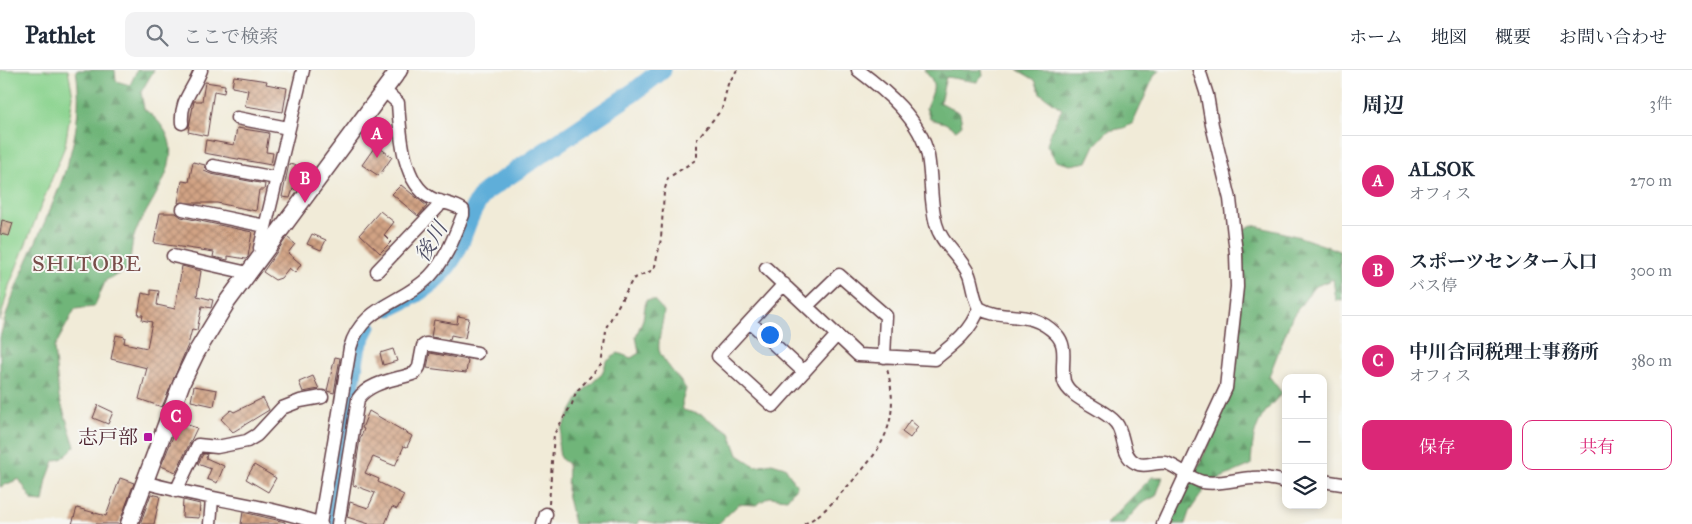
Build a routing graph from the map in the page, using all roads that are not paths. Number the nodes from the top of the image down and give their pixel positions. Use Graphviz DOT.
graph roads {
  1 [pos="201,70"];
  2 [pos="302,70"];
  3 [pos="399,70"];
  4 [pos="858,70"];
  5 [pos="1199,70"];
  6 [pos="384,90"];
  7 [pos="237,118"];
  8 [pos="182,123"];
  9 [pos="288,128"];
  10 [pos="213,166"];
  11 [pos="276,178"];
  12 [pos="440,201"];
  13 [pos="183,209"];
  14 [pos="265,226"];
  15 [pos="173,256"];
  16 [pos="262,256"];
  17 [pos="766,268"];
  18 [pos="377,271"];
  19 [pos="248,273"];
  20 [pos="784,284"];
  21 [pos="807,306"];
  22 [pos="978,308"];
  23 [pos="750,322"];
  24 [pos="837,335"];
  25 [pos="477,352"];
  26 [pos="884,357"];
  27 [pos="804,372"];
  28 [pos="322,397"];
  29 [pos="1186,476"];
  30 [pos="144,482"];
  31 [pos="1282,482"];
  32 [pos="1327,482"];
  33 [pos="1342,484"];
  34 [pos="176,492"];
  35 [pos="212,499"];
  36 [pos="129,524"];
  37 [pos="210,524"];
  38 [pos="320,524"];
  39 [pos="338,524"];
  40 [pos="1163,524"];
  1 -- 8 [label="street"];
  2 -- 9 [label="street"];
  3 -- 6 [label="main road"];
  4 -- 22 [label="street"];
  5 -- 29 [label="street"];
  6 -- 12 [label="street"];
  6 -- 16 [label="main road"];
  7 -- 9 [label="street"];
  9 -- 11 [label="street"];
  10 -- 11 [label="street"];
  11 -- 14 [label="street"];
  12 -- 18 [label="street"];
  12 -- 38 [label="street"];
  13 -- 14 [label="street"];
  14 -- 16 [label="street"];
  15 -- 19 [label="street"];
  16 -- 19 [label="main road"];
  17 -- 20 [label="street"];
  19 -- 30 [label="main road"];
  20 -- 21 [label="street"];
  20 -- 23 [label="street"];
  21 -- 24 [label="street"];
  21 -- 26 [label="street"];
  22 -- 26 [label="street"];
  22 -- 29 [label="street"];
  23 -- 27 [label="street"];
  23 -- 27 [label="street"];
  24 -- 26 [label="street"];
  24 -- 27 [label="street"];
  25 -- 39 [label="street"];
  28 -- 34 [label="street"];
  29 -- 31 [label="street"];
  29 -- 40 [label="street"];
  30 -- 34 [label="street"];
  30 -- 36 [label="main road"];
  32 -- 33 [label="street"];
  34 -- 35 [label="street"];
  35 -- 37 [label="street"];
  35 -- 38 [label="street"];
}
